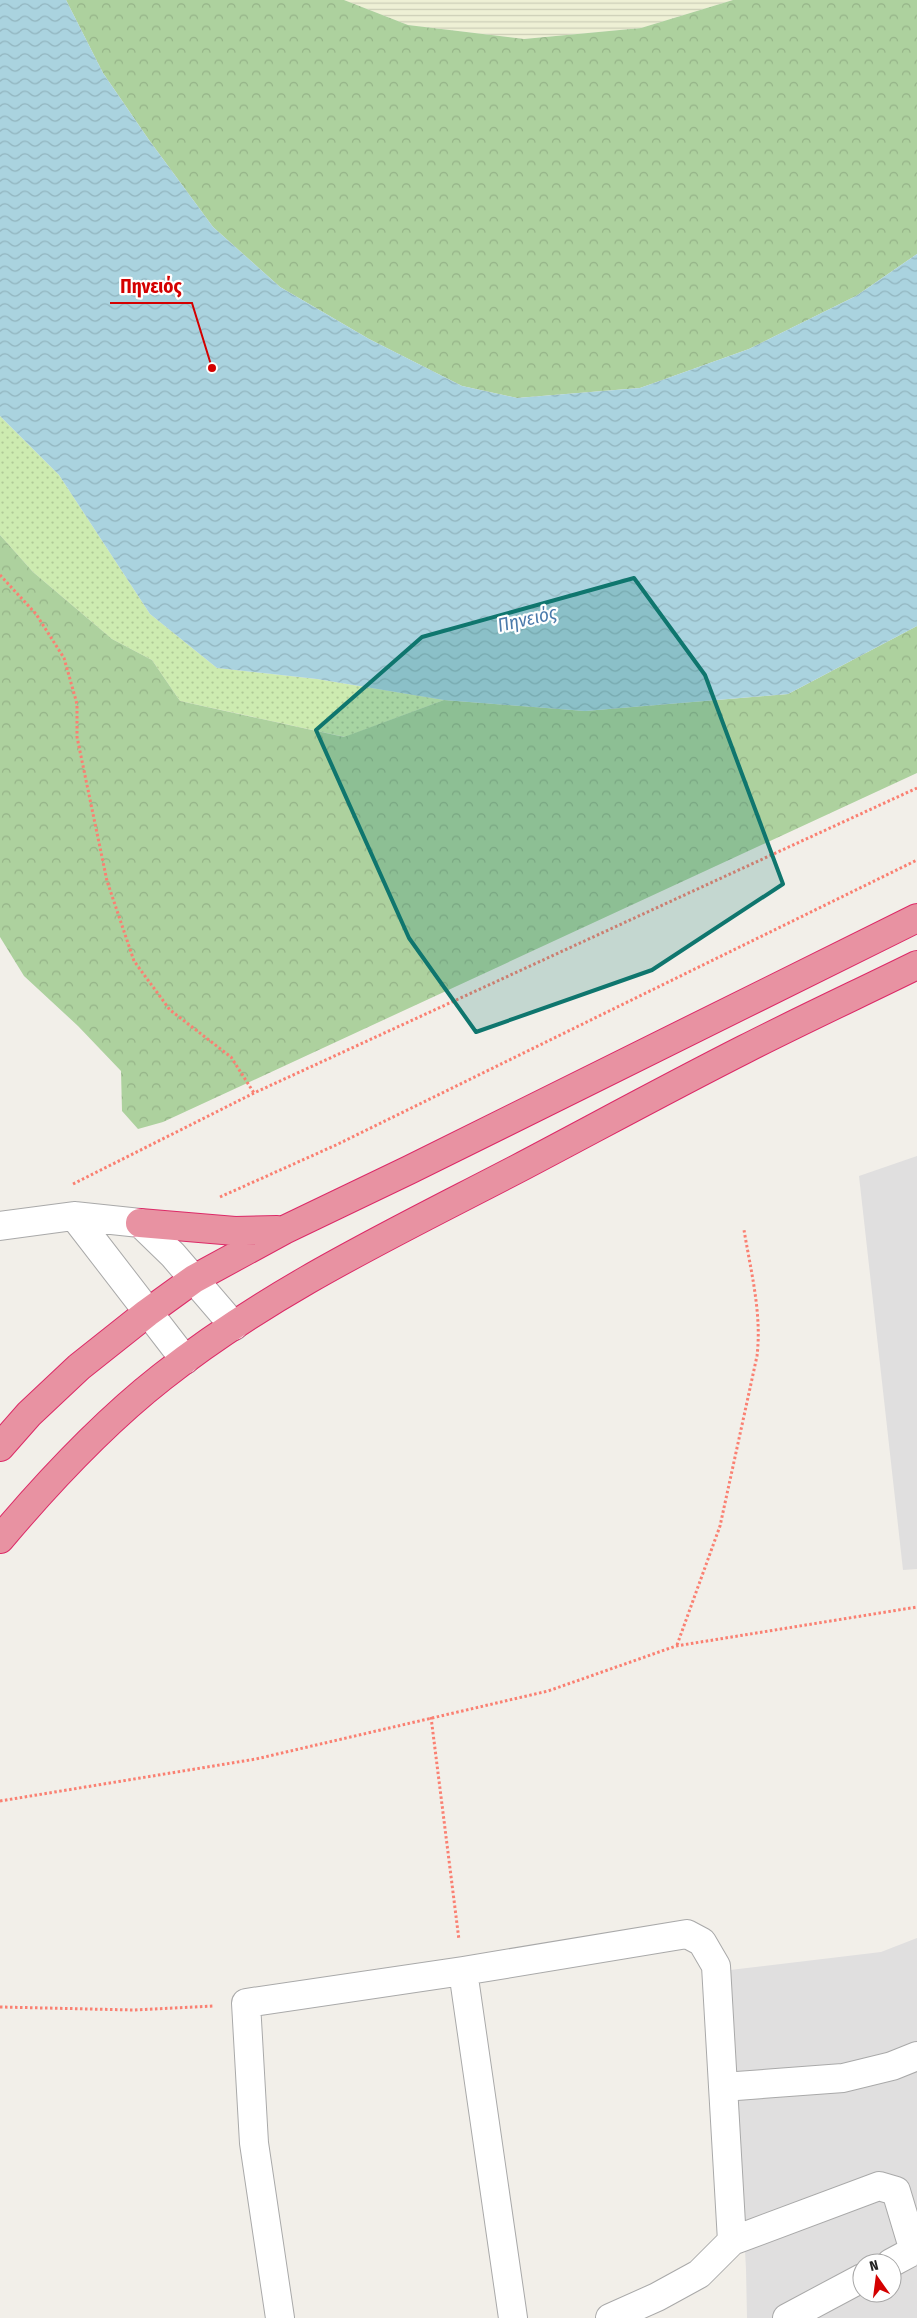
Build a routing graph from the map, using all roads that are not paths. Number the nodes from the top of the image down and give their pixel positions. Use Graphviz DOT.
graph roads {
  1 [pos="917,918"];
  2 [pos="917,965"];
  3 [pos="74,1216"];
  4 [pos="140,1223"];
  5 [pos="0,1226"];
  6 [pos="284,1230"];
  7 [pos="194,1279"];
  8 [pos="147,1313"];
  9 [pos="234,1326"];
  10 [pos="185,1360"];
  11 [pos="0,1447"];
  12 [pos="0,1539"];
  13 [pos="464,1971"];
  14 [pos="917,2056"];
  15 [pos="723,2087"];
  16 [pos="732,2241"];
  17 [pos="907,2254"];
  18 [pos="852,2283"];
  19 [pos="280,2318"];
  20 [pos="513,2318"];
  21 [pos="610,2318"];
  22 [pos="787,2318"];
  1 -- 6 [label="highway"];
  2 -- 9 [label="highway"];
  3 -- 4 [label="street"];
  3 -- 5 [label="street"];
  3 -- 8 [label="street"];
  4 -- 6 [label="highway"];
  4 -- 7 [label="street"];
  6 -- 7 [label="highway"];
  7 -- 8 [label="highway"];
  7 -- 9 [label="street"];
  8 -- 10 [label="street"];
  8 -- 11 [label="highway"];
  9 -- 10 [label="highway"];
  10 -- 12 [label="highway"];
  13 -- 15 [label="street"];
  13 -- 19 [label="street"];
  13 -- 20 [label="street"];
  14 -- 15 [label="street"];
  15 -- 16 [label="street"];
  16 -- 17 [label="street"];
  16 -- 21 [label="street"];
  18 -- 22 [label="street"];
}
